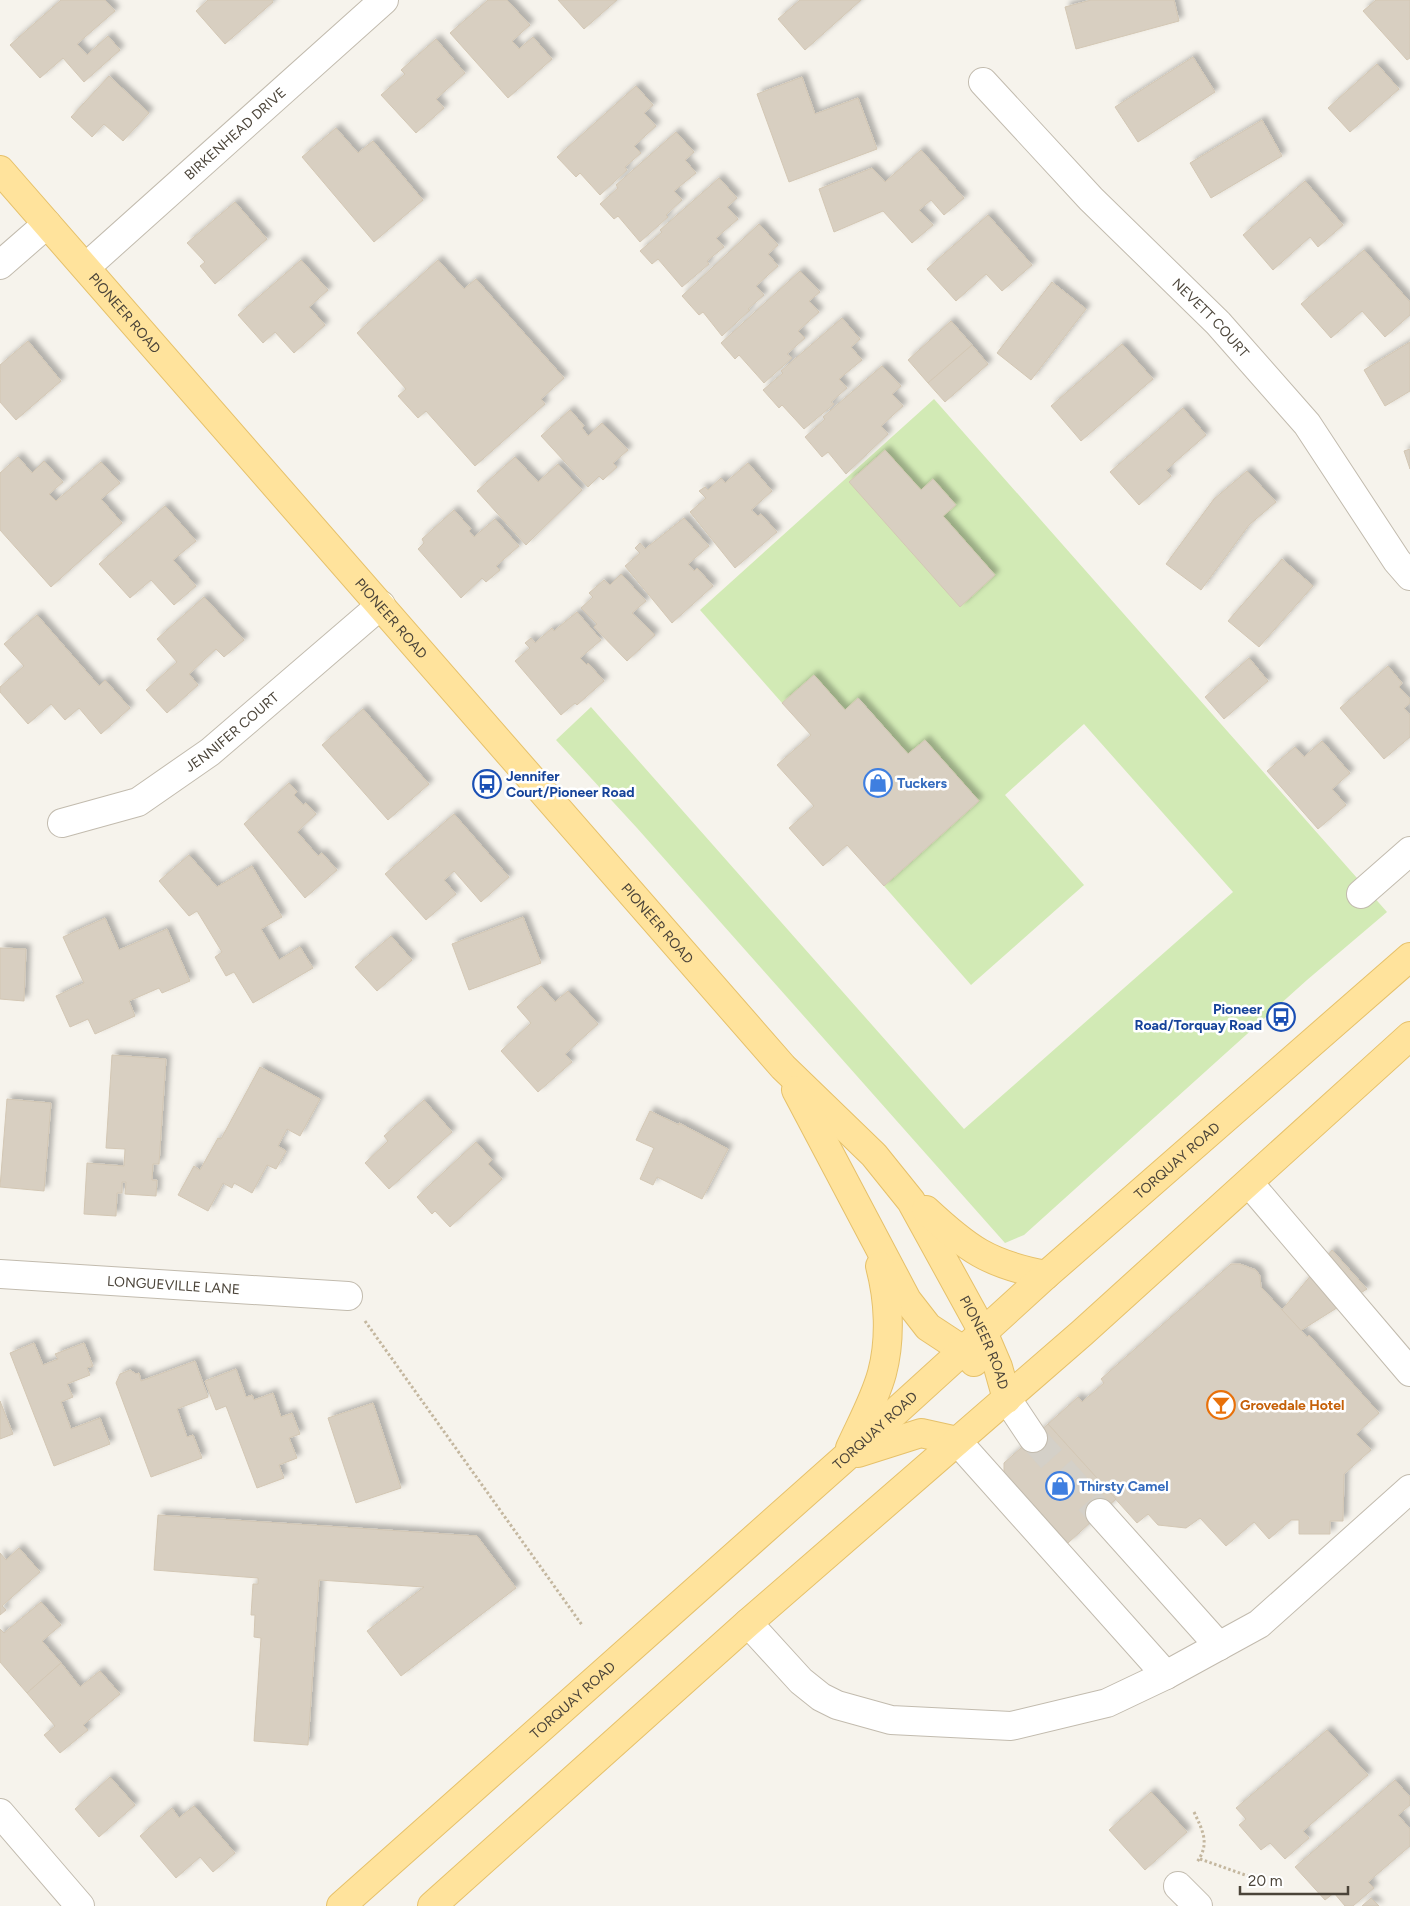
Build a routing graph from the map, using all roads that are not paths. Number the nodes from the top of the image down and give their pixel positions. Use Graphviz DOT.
graph roads {
  1 [pos="384,0"];
  2 [pos="983,82"];
  3 [pos="0,170"];
  4 [pos="47,224"];
  5 [pos="0,264"];
  6 [pos="86,267"];
  7 [pos="1410,576"];
  8 [pos="381,606"];
  9 [pos="62,823"];
  10 [pos="1410,851"];
  11 [pos="1361,894"];
  12 [pos="1410,957"];
  13 [pos="1410,1036"];
  14 [pos="783,1068"];
  15 [pos="1249,1183"];
  16 [pos="900,1185"];
  17 [pos="866,1221"];
  18 [pos="0,1274"];
  19 [pos="1046,1275"];
  20 [pos="348,1296"];
  21 [pos="983,1332"];
  22 [pos="963,1350"];
  23 [pos="1410,1372"];
  24 [pos="1007,1399"];
  25 [pos="1032,1438"];
  26 [pos="957,1441"];
  27 [pos="847,1456"];
  28 [pos="1410,1489"];
  29 [pos="1100,1512"];
  30 [pos="748,1623"];
  31 [pos="1219,1646"];
  32 [pos="1166,1675"];
  33 [pos="0,1813"];
  34 [pos="1178,1886"];
  35 [pos="80,1906"];
  36 [pos="342,1906"];
  37 [pos="432,1906"];
  38 [pos="1198,1906"];
  1 -- 6 [label="street, BIRKENHEAD DRIVE"];
  2 -- 7 [label="street, NEVETT COURT"];
  3 -- 4 [label="main road, PIONEER ROAD"];
  4 -- 5 [label="street"];
  4 -- 6 [label="main road, PIONEER ROAD"];
  6 -- 8 [label="main road, PIONEER ROAD"];
  8 -- 9 [label="street, JENNIFER COURT"];
  8 -- 14 [label="main road, PIONEER ROAD"];
  10 -- 11 [label="street"];
  12 -- 19 [label="main road, TORQUAY ROAD"];
  13 -- 15 [label="main road"];
  14 -- 16 [label="main road, PIONEER ROAD"];
  14 -- 17 [label="main road, PIONEER ROAD"];
  15 -- 23 [label="street"];
  15 -- 24 [label="main road"];
  16 -- 19 [label="main road"];
  16 -- 21 [label="main road, PIONEER ROAD"];
  17 -- 22 [label="main road, PIONEER ROAD"];
  17 -- 27 [label="main road"];
  18 -- 20 [label="street, LONGUEVILLE LANE"];
  19 -- 21 [label="main road, TORQUAY ROAD"];
  21 -- 22 [label="main road, TORQUAY ROAD"];
  21 -- 24 [label="main road, PIONEER ROAD"];
  22 -- 24 [label="main road, PIONEER ROAD"];
  22 -- 27 [label="main road, TORQUAY ROAD"];
  24 -- 25 [label="street"];
  24 -- 26 [label="main road"];
  26 -- 27 [label="main road"];
  26 -- 30 [label="main road"];
  26 -- 32 [label="street"];
  27 -- 36 [label="main road, TORQUAY ROAD"];
  28 -- 31 [label="street"];
  29 -- 31 [label="street"];
  30 -- 32 [label="street"];
  30 -- 37 [label="main road"];
  31 -- 32 [label="street"];
  33 -- 35 [label="street"];
  34 -- 38 [label="street"];
}
